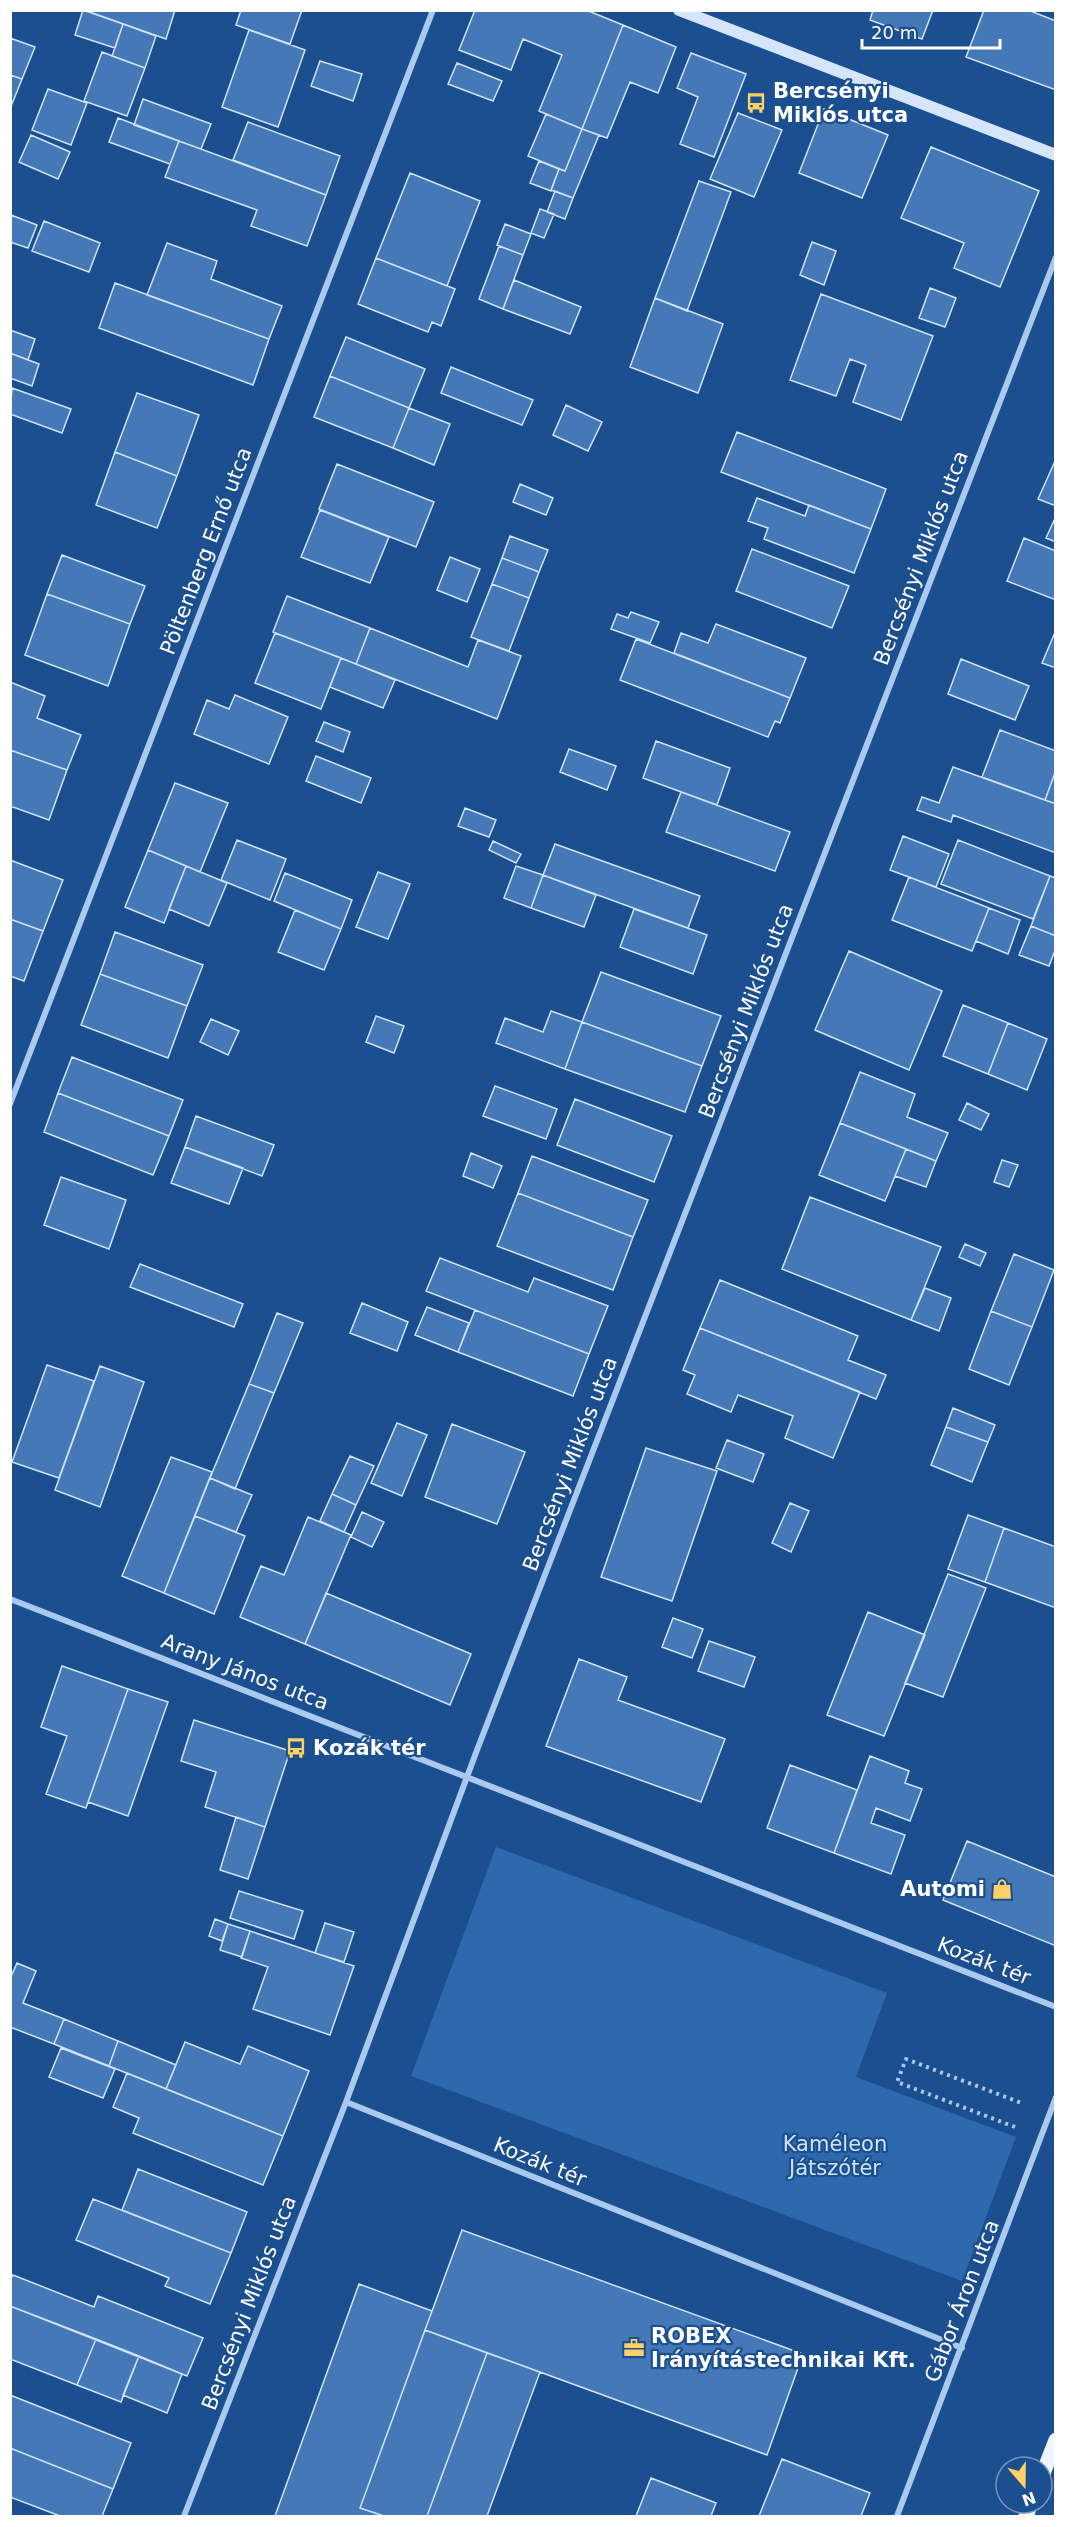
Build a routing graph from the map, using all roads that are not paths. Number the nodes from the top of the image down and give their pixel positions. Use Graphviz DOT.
graph roads {
  1 [pos="433,10"];
  2 [pos="679,10"];
  3 [pos="1056,155"];
  4 [pos="1056,257"];
  5 [pos="10,1104"];
  6 [pos="10,1599"];
  7 [pos="468,1777"];
  8 [pos="1056,2007"];
  9 [pos="1056,2097"];
  10 [pos="346,2102"];
  11 [pos="962,2348"];
  12 [pos="1056,2440"];
  13 [pos="1050,2455"];
  14 [pos="184,2517"];
  15 [pos="897,2517"];
  1 -- 5 [label="street, Pöltenberg Ernő utca"];
  2 -- 3 [label="street"];
  4 -- 7 [label="street, Bercsényi Miklós utca"];
  6 -- 7 [label="street, Arany János utca"];
  7 -- 8 [label="street, Kozák tér"];
  7 -- 10 [label="street"];
  9 -- 11 [label="street, Gábor Áron utca"];
  10 -- 11 [label="street, Kozák tér"];
  10 -- 14 [label="street, Bercsényi Miklós utca"];
  11 -- 15 [label="street, Gábor Áron utca"];
  12 -- 13 [label="main road"];
}
